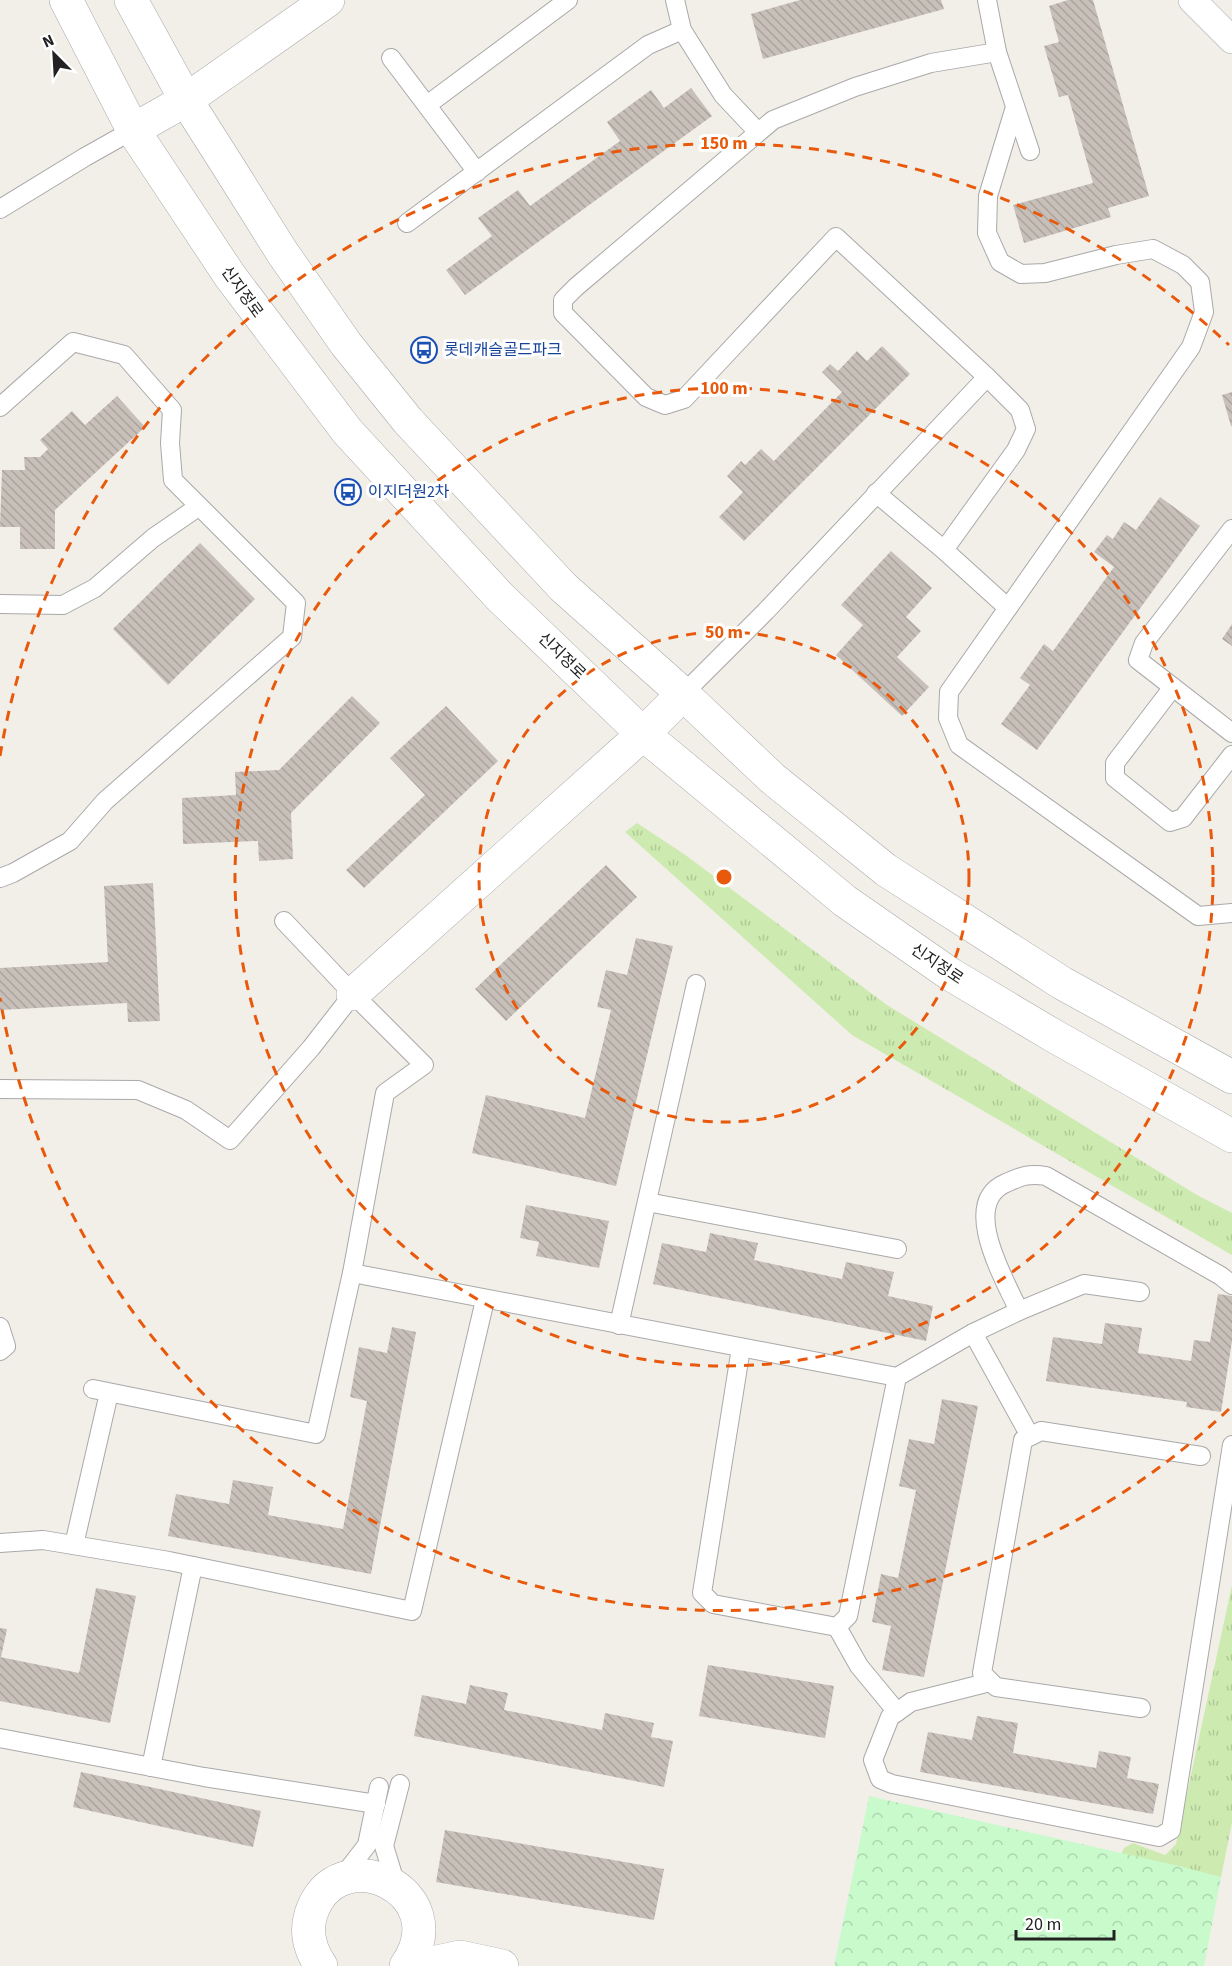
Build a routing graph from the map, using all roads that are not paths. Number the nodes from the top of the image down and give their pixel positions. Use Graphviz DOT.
graph roads {
  1 [pos="66,0"];
  2 [pos="131,0"];
  3 [pos="328,0"];
  4 [pos="567,0"];
  5 [pos="987,0"];
  6 [pos="1192,0"];
  7 [pos="677,2"];
  8 [pos="682,30"];
  9 [pos="1232,40"];
  10 [pos="997,52"];
  11 [pos="391,58"];
  12 [pos="186,100"];
  13 [pos="427,105"];
  14 [pos="1015,107"];
  15 [pos="133,130"];
  16 [pos="757,132"];
  17 [pos="1030,151"];
  18 [pos="477,172"];
  19 [pos="0,209"];
  20 [pos="407,223"];
  21 [pos="987,377"];
  22 [pos="0,407"];
  23 [pos="876,494"];
  24 [pos="198,507"];
  25 [pos="1232,529"];
  26 [pos="944,550"];
  27 [pos="0,604"];
  28 [pos="1008,608"];
  29 [pos="1173,687"];
  30 [pos="683,694"];
  31 [pos="1232,733"];
  32 [pos="643,734"];
  33 [pos="1232,755"];
  34 [pos="0,878"];
  35 [pos="1232,912"];
  36 [pos="284,921"];
  37 [pos="696,984"];
  38 [pos="353,994"];
  39 [pos="1232,1077"];
  40 [pos="0,1089"];
  41 [pos="1232,1136"];
  42 [pos="647,1202"];
  43 [pos="897,1249"];
  44 [pos="352,1273"];
  45 [pos="1232,1285"];
  46 [pos="1140,1292"];
  47 [pos="485,1300"];
  48 [pos="1018,1311"];
  49 [pos="619,1325"];
  50 [pos="0,1327"];
  51 [pos="973,1333"];
  52 [pos="741,1348"];
  53 [pos="0,1351"];
  54 [pos="897,1377"];
  55 [pos="1030,1436"];
  56 [pos="1232,1445"];
  57 [pos="1201,1456"];
  58 [pos="0,1543"];
  59 [pos="74,1545"];
  60 [pos="193,1566"];
  61 [pos="837,1627"];
  62 [pos="990,1682"];
  63 [pos="1141,1708"];
  64 [pos="897,1712"];
  65 [pos="0,1738"];
  66 [pos="150,1767"];
  67 [pos="400,1784"];
  68 [pos="340,1880"];
  69 [pos="396,1885"];
  70 [pos="417,1917"];
  71 [pos="460,1957"];
  72 [pos="321,1966"];
  73 [pos="406,1966"];
  74 [pos="418,1966"];
  75 [pos="502,1966"];
  1 -- 15 [label="street, 신지정로"];
  2 -- 12 [label="street"];
  3 -- 12 [label="street"];
  4 -- 13 [label="lane"];
  5 -- 10 [label="lane"];
  6 -- 9 [label="street"];
  7 -- 8 [label="lane"];
  8 -- 16 [label="lane"];
  8 -- 18 [label="lane"];
  10 -- 14 [label="lane"];
  10 -- 16 [label="lane"];
  11 -- 13 [label="lane"];
  12 -- 15 [label="street"];
  12 -- 30 [label="street"];
  13 -- 18 [label="lane"];
  14 -- 17 [label="lane"];
  14 -- 28 [label="lane"];
  15 -- 19 [label="lane"];
  15 -- 32 [label="street, 신지정로"];
  16 -- 21 [label="lane"];
  18 -- 20 [label="lane"];
  21 -- 23 [label="lane"];
  21 -- 26 [label="lane"];
  22 -- 24 [label="lane"];
  23 -- 26 [label="lane"];
  23 -- 30 [label="lane"];
  24 -- 27 [label="lane"];
  24 -- 34 [label="lane"];
  25 -- 29 [label="lane"];
  26 -- 28 [label="lane"];
  28 -- 35 [label="lane"];
  29 -- 31 [label="lane"];
  29 -- 33 [label="lane"];
  30 -- 32 [label="street"];
  30 -- 39 [label="street"];
  32 -- 38 [label="street"];
  32 -- 41 [label="street, 신지정로"];
  36 -- 38 [label="lane"];
  37 -- 42 [label="lane"];
  38 -- 40 [label="lane"];
  38 -- 44 [label="lane"];
  42 -- 43 [label="lane"];
  42 -- 49 [label="lane"];
  44 -- 47 [label="lane"];
  44 -- 59 [label="lane"];
  45 -- 48 [label="lane"];
  46 -- 48 [label="lane"];
  47 -- 49 [label="lane"];
  47 -- 60 [label="lane"];
  48 -- 51 [label="lane"];
  49 -- 52 [label="lane"];
  50 -- 53 [label="lane"];
  51 -- 54 [label="lane"];
  51 -- 55 [label="lane"];
  52 -- 54 [label="lane"];
  52 -- 61 [label="lane"];
  54 -- 61 [label="lane"];
  55 -- 57 [label="lane"];
  55 -- 62 [label="lane"];
  56 -- 64 [label="lane"];
  58 -- 59 [label="lane"];
  59 -- 60 [label="lane"];
  60 -- 66 [label="lane"];
  61 -- 64 [label="lane"];
  62 -- 63 [label="lane"];
  62 -- 64 [label="lane"];
  65 -- 66 [label="lane"];
  66 -- 68 [label="lane"];
  67 -- 69 [label="lane"];
  68 -- 69 [label="street"];
  68 -- 72 [label="street"];
  69 -- 70 [label="street"];
  70 -- 71 [label="street"];
  70 -- 73 [label="street"];
  71 -- 74 [label="street"];
  71 -- 75 [label="street"];
}
